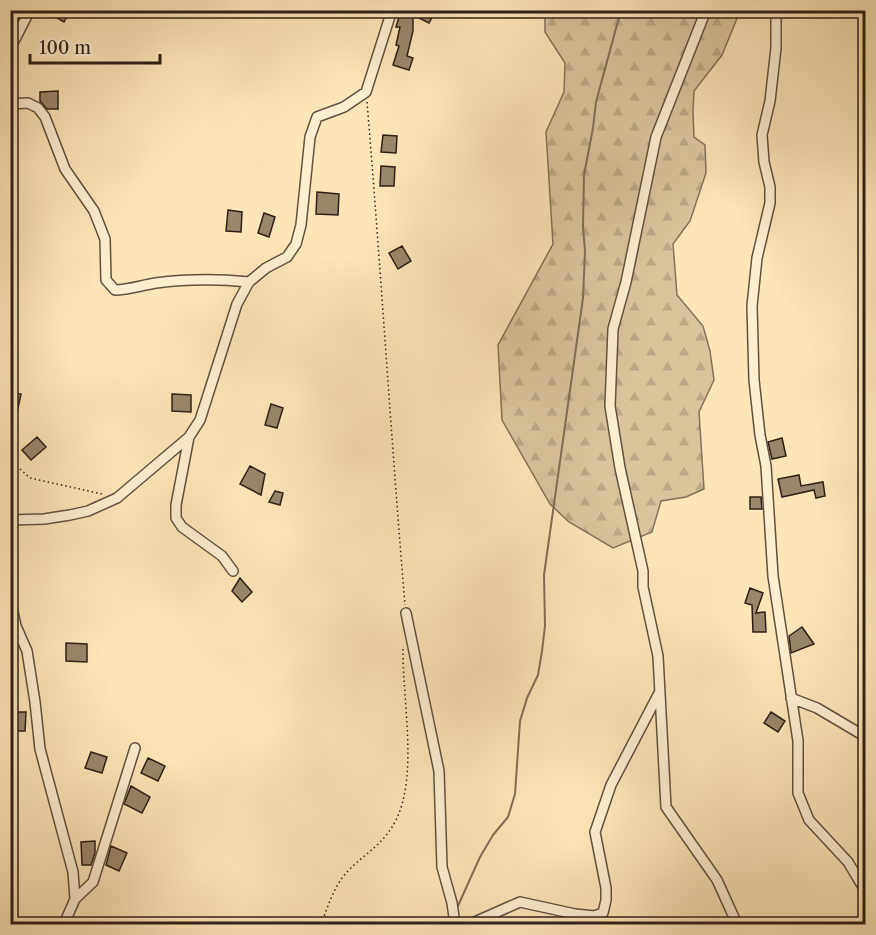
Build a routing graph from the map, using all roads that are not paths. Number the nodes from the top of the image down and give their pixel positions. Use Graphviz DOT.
graph roads {
  1 [pos="30,10"];
  2 [pos="392,10"];
  3 [pos="706,10"];
  4 [pos="776,10"];
  5 [pos="10,49"];
  6 [pos="10,104"];
  7 [pos="249,282"];
  8 [pos="189,437"];
  9 [pos="10,520"];
  10 [pos="233,571"];
  11 [pos="10,598"];
  12 [pos="406,613"];
  13 [pos="659,692"];
  14 [pos="790,698"];
  15 [pos="866,737"];
  16 [pos="135,748"];
  17 [pos="866,892"];
  18 [pos="75,899"];
  19 [pos="64,924"];
  20 [pos="455,924"];
  21 [pos="470,924"];
  22 [pos="737,924"];
  1 -- 5 [label="street"];
  2 -- 7 [label="street"];
  3 -- 13 [label="street"];
  4 -- 14 [label="street"];
  6 -- 7 [label="street"];
  7 -- 8 [label="street"];
  8 -- 9 [label="street"];
  8 -- 10 [label="street"];
  11 -- 18 [label="street"];
  12 -- 20 [label="street"];
  13 -- 21 [label="street"];
  13 -- 22 [label="street"];
  14 -- 15 [label="street"];
  14 -- 17 [label="street"];
  16 -- 18 [label="street"];
  18 -- 19 [label="street"];
}
